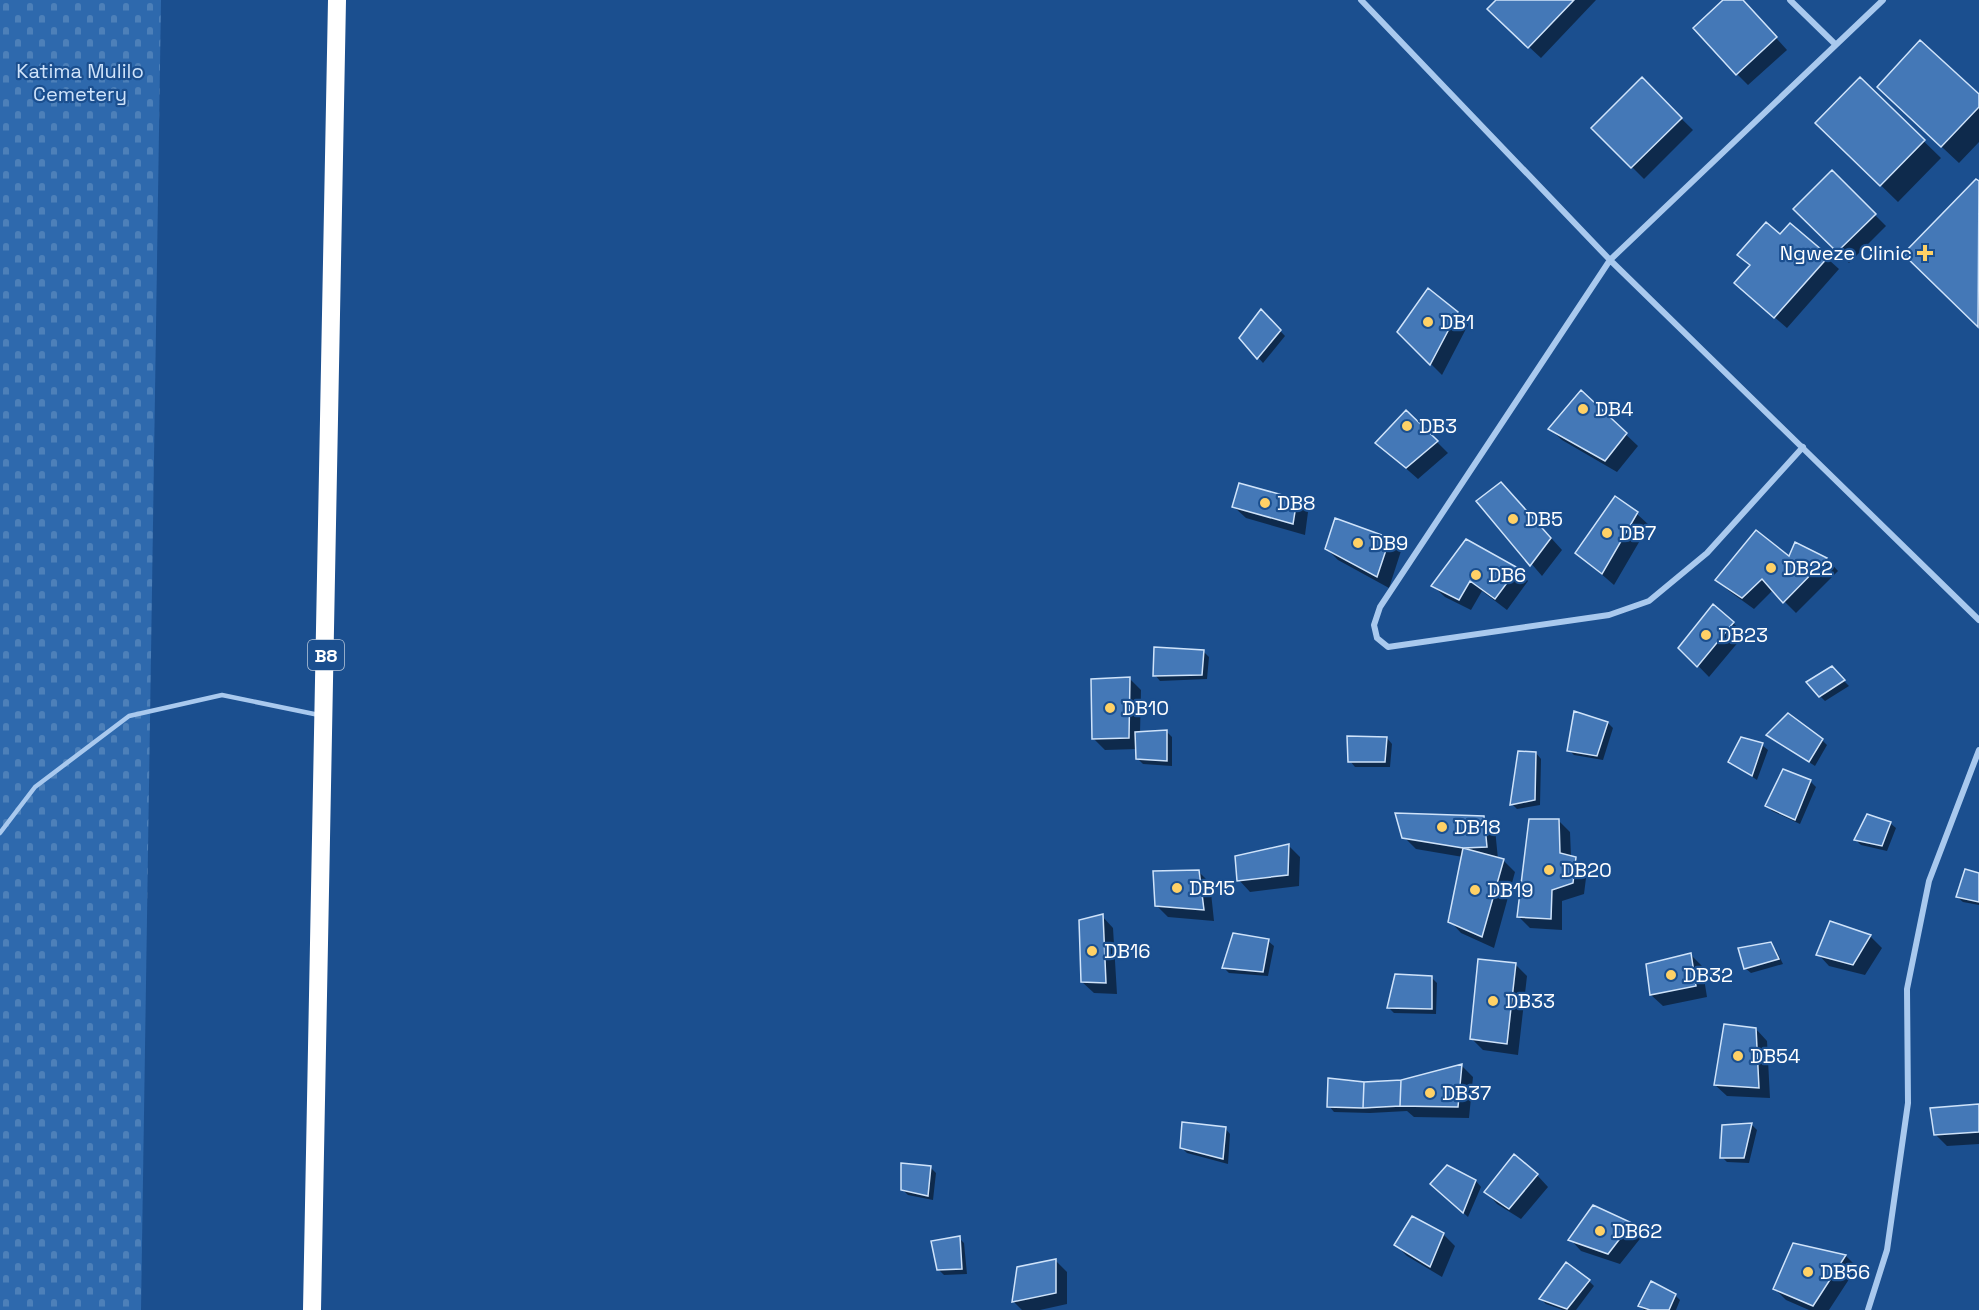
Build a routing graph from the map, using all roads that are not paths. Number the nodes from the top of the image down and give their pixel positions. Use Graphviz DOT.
graph roads {
  1 [pos="337,0"];
  2 [pos="1360,0"];
  3 [pos="1790,0"];
  4 [pos="1883,0"];
  5 [pos="1835,44"];
  6 [pos="1610,260"];
  7 [pos="1803,447"];
  8 [pos="1979,620"];
  9 [pos="325,717"];
  10 [pos="1979,750"];
  11 [pos="0,833"];
  12 [pos="312,1310"];
  13 [pos="1868,1310"];
  1 -- 9 [label="highway, B8"];
  2 -- 6 [label="street"];
  3 -- 5 [label="street"];
  4 -- 5 [label="street"];
  5 -- 6 [label="street"];
  6 -- 7 [label="street"];
  6 -- 7 [label="street"];
  7 -- 8 [label="street"];
  9 -- 11 [label="lane"];
  9 -- 12 [label="highway, B8"];
  10 -- 13 [label="street"];
}
